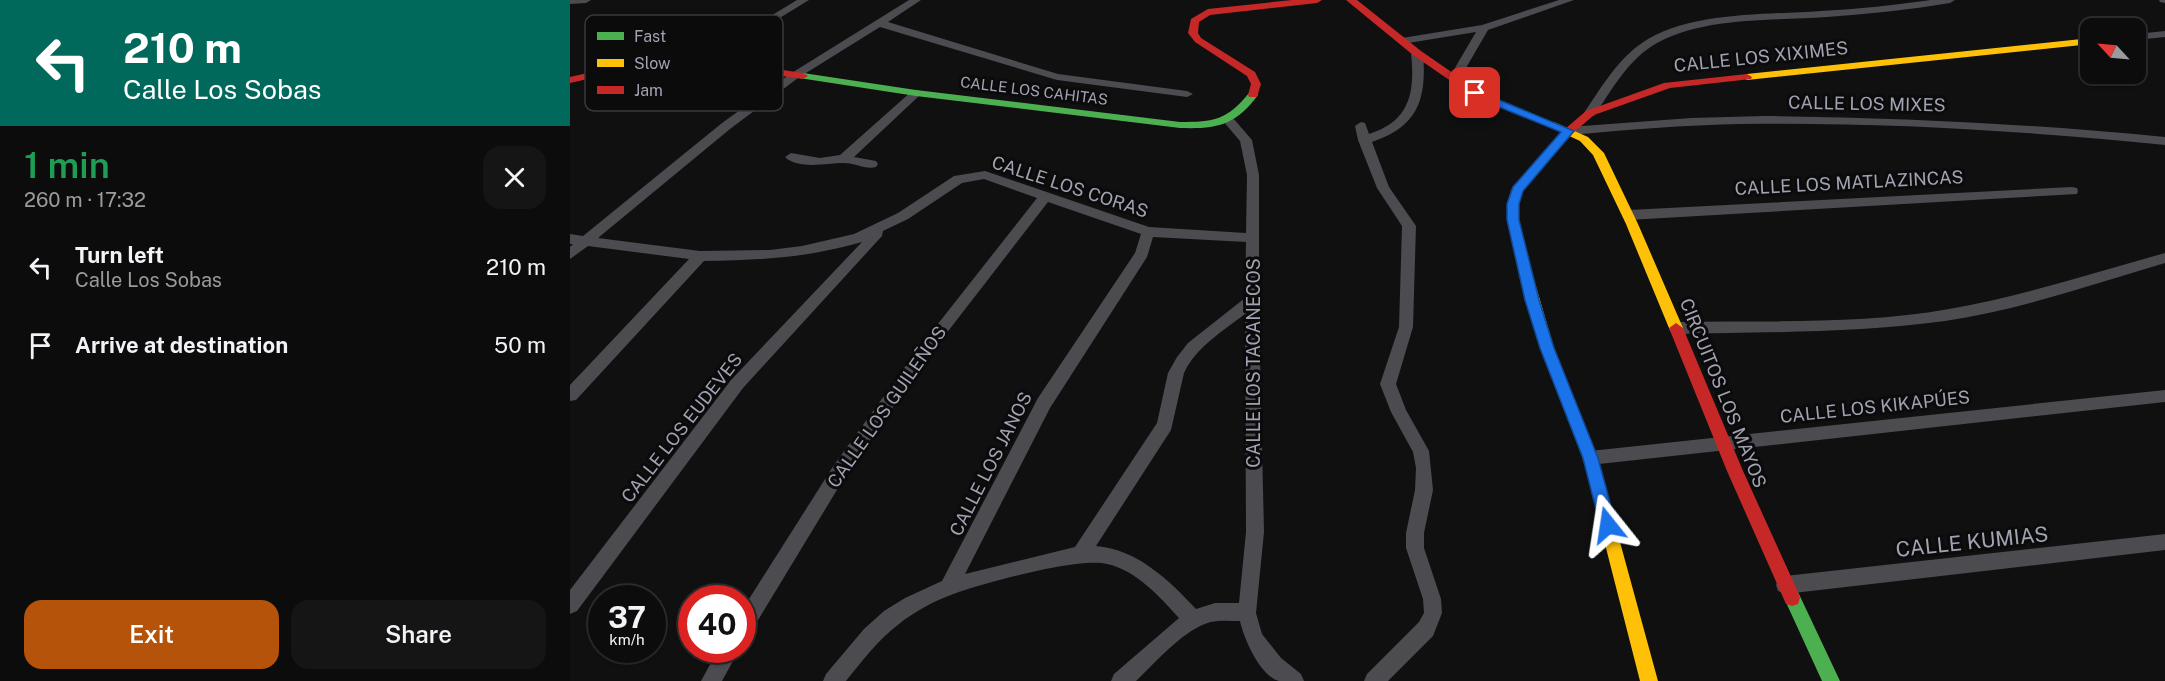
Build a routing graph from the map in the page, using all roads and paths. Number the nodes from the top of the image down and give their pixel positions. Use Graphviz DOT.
graph roads {
  1 [pos="586,0"];
  2 [pos="804,0"];
  3 [pos="915,0"];
  4 [pos="1317,0"];
  5 [pos="1350,0"];
  6 [pos="1569,0"];
  7 [pos="1950,0"];
  8 [pos="570,1"];
  9 [pos="779,15"];
  10 [pos="879,23"];
  11 [pos="1484,28"];
  12 [pos="2165,34"];
  13 [pos="2146,36"];
  14 [pos="1402,40"];
  15 [pos="2080,42"];
  16 [pos="1417,53"];
  17 [pos="783,73"];
  18 [pos="794,75"];
  19 [pos="585,77"];
  20 [pos="1455,78"];
  21 [pos="570,80"];
  22 [pos="783,83"];
  23 [pos="916,93"];
  24 [pos="1187,93"];
  25 [pos="746,111"];
  26 [pos="1590,113"];
  27 [pos="1229,121"];
  28 [pos="1569,131"];
  29 [pos="2165,141"];
  30 [pos="791,157"];
  31 [pos="844,159"];
  32 [pos="872,164"];
  33 [pos="2072,191"];
  34 [pos="1045,197"];
  35 [pos="1629,215"];
  36 [pos="880,228"];
  37 [pos="1148,232"];
  38 [pos="1254,238"];
  39 [pos="570,239"];
  40 [pos="585,243"];
  41 [pos="570,254"];
  42 [pos="700,256"];
  43 [pos="2165,258"];
  44 [pos="1252,300"];
  45 [pos="1676,327"];
  46 [pos="570,395"];
  47 [pos="2165,396"];
  48 [pos="1723,442"];
  49 [pos="1590,458"];
  50 [pos="2165,542"];
  51 [pos="1081,554"];
  52 [pos="1785,585"];
  53 [pos="950,587"];
  54 [pos="570,605"];
  55 [pos="756,605"];
  56 [pos="1247,613"];
  57 [pos="1193,619"];
  58 [pos="721,663"];
  59 [pos="711,681"];
  60 [pos="833,681"];
  61 [pos="1121,681"];
  62 [pos="1294,681"];
  63 [pos="1374,681"];
  64 [pos="1649,681"];
  65 [pos="1831,681"];
  1 -- 8 [label="street"];
  2 -- 9 [label="street"];
  3 -- 10 [label="street"];
  4 -- 27 [label="street"];
  5 -- 14 [label="street, CIRCUITOS LOS MAYOS"];
  6 -- 11 [label="street"];
  7 -- 26 [label="street"];
  10 -- 18 [label="street"];
  10 -- 24 [label="street"];
  11 -- 14 [label="street"];
  11 -- 20 [label="street"];
  12 -- 13 [label="street"];
  14 -- 16 [label="street, CIRCUITOS LOS MAYOS"];
  15 -- 26 [label="street, CALLE LOS XIXIMES"];
  16 -- 20 [label="street, CIRCUITOS LOS MAYOS"];
  16 -- 63 [label="street"];
  17 -- 18 [label="street, CALLE LOS CAHITAS"];
  18 -- 22 [label="street"];
  18 -- 23 [label="street, CALLE LOS CAHITAS"];
  19 -- 21 [label="street, CALLE LOS CAHITAS"];
  20 -- 28 [label="street, CIRCUITOS LOS MAYOS"];
  23 -- 27 [label="street, CALLE LOS CAHITAS"];
  23 -- 31 [label="street"];
  25 -- 40 [label="street"];
  26 -- 28 [label="street, CALLE LOS XIXIMES"];
  27 -- 38 [label="street, CALLE LOS TACANECOS"];
  28 -- 29 [label="street, CALLE LOS MIXES"];
  28 -- 35 [label="street, CIRCUITOS LOS MAYOS"];
  28 -- 49 [label="street, CALLE LOS XIXIMES"];
  30 -- 31 [label="street"];
  31 -- 32 [label="street"];
  33 -- 35 [label="street, CALLE LOS MATLAZINCAS"];
  34 -- 36 [label="street, CALLE LOS CORAS"];
  34 -- 37 [label="street, CALLE LOS CORAS"];
  34 -- 55 [label="street, CALLE LOS GUILEÑOS"];
  35 -- 45 [label="street, CIRCUITOS LOS MAYOS"];
  36 -- 42 [label="street, CALLE LOS CORAS"];
  36 -- 54 [label="street, CALLE LOS EUDEVES"];
  37 -- 38 [label="street, CALLE LOS CORAS"];
  37 -- 53 [label="street, CALLE LOS JANOS"];
  38 -- 44 [label="street, CALLE LOS TACANECOS"];
  39 -- 40 [label="street, CALLE LOS CORAS"];
  40 -- 41 [label="street"];
  40 -- 42 [label="street, CALLE LOS CORAS"];
  42 -- 46 [label="street"];
  43 -- 45 [label="street"];
  44 -- 51 [label="street"];
  44 -- 56 [label="street, CALLE LOS TACANECOS"];
  45 -- 48 [label="street, CIRCUITOS LOS MAYOS"];
  47 -- 48 [label="street, CALLE LOS KIKAPÚES"];
  48 -- 49 [label="street, CALLE LOS KIKAPÚES"];
  48 -- 52 [label="street, CIRCUITOS LOS MAYOS"];
  49 -- 64 [label="street, CALLE LOS XIXIMES"];
  50 -- 52 [label="street, CALLE KUMIAS"];
  51 -- 53 [label="street"];
  51 -- 57 [label="street"];
  52 -- 65 [label="street, CIRCUITOS LOS MAYOS"];
  53 -- 60 [label="street"];
  56 -- 57 [label="street"];
  56 -- 62 [label="street, CALLE LOS TACANECOS"];
  57 -- 61 [label="street"];
  58 -- 59 [label="street"];
}
